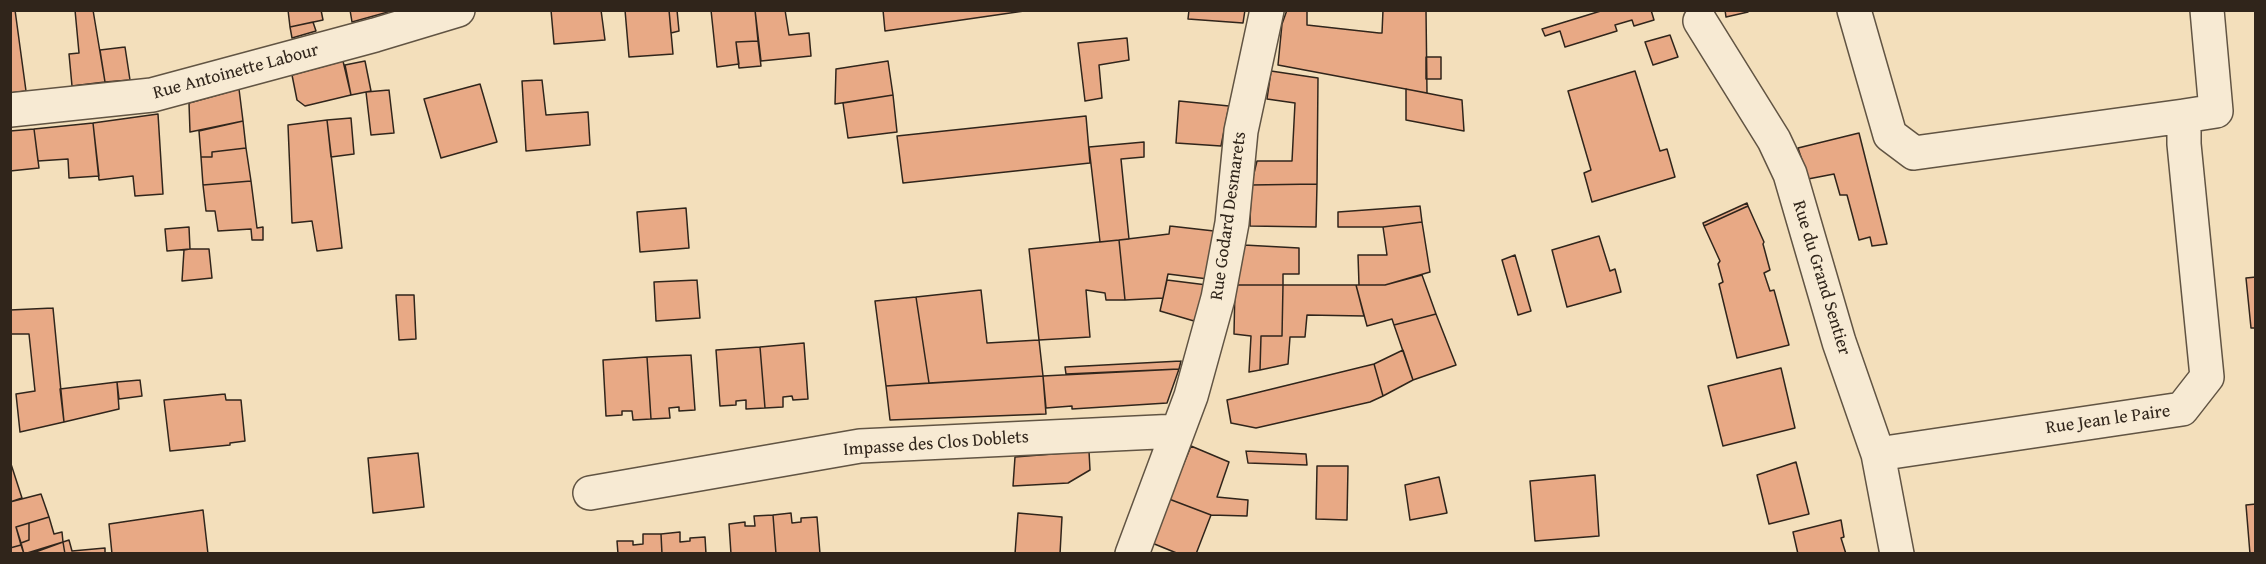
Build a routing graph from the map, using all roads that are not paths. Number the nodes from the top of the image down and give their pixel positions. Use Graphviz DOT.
graph roads {
  1 [pos="458,10"];
  2 [pos="1267,10"];
  3 [pos="1854,10"];
  4 [pos="2207,10"];
  5 [pos="1700,21"];
  6 [pos="10,110"];
  7 [pos="2184,116"];
  8 [pos="1178,431"];
  9 [pos="1878,454"];
  10 [pos="590,493"];
  11 [pos="1132,554"];
  12 [pos="1897,554"];
  1 -- 6 [label="street, Rue Antoinette Labour"];
  2 -- 8 [label="street, Rue Godard Desmarets"];
  3 -- 7 [label="street"];
  4 -- 7 [label="street"];
  5 -- 9 [label="street, Rue du Grand Sentier"];
  7 -- 9 [label="street, Rue Jean le Paire"];
  8 -- 10 [label="street, Impasse des Clos Doblets"];
  8 -- 11 [label="street, Rue Godard Desmarets"];
  9 -- 12 [label="street, Rue du Grand Sentier"];
}
